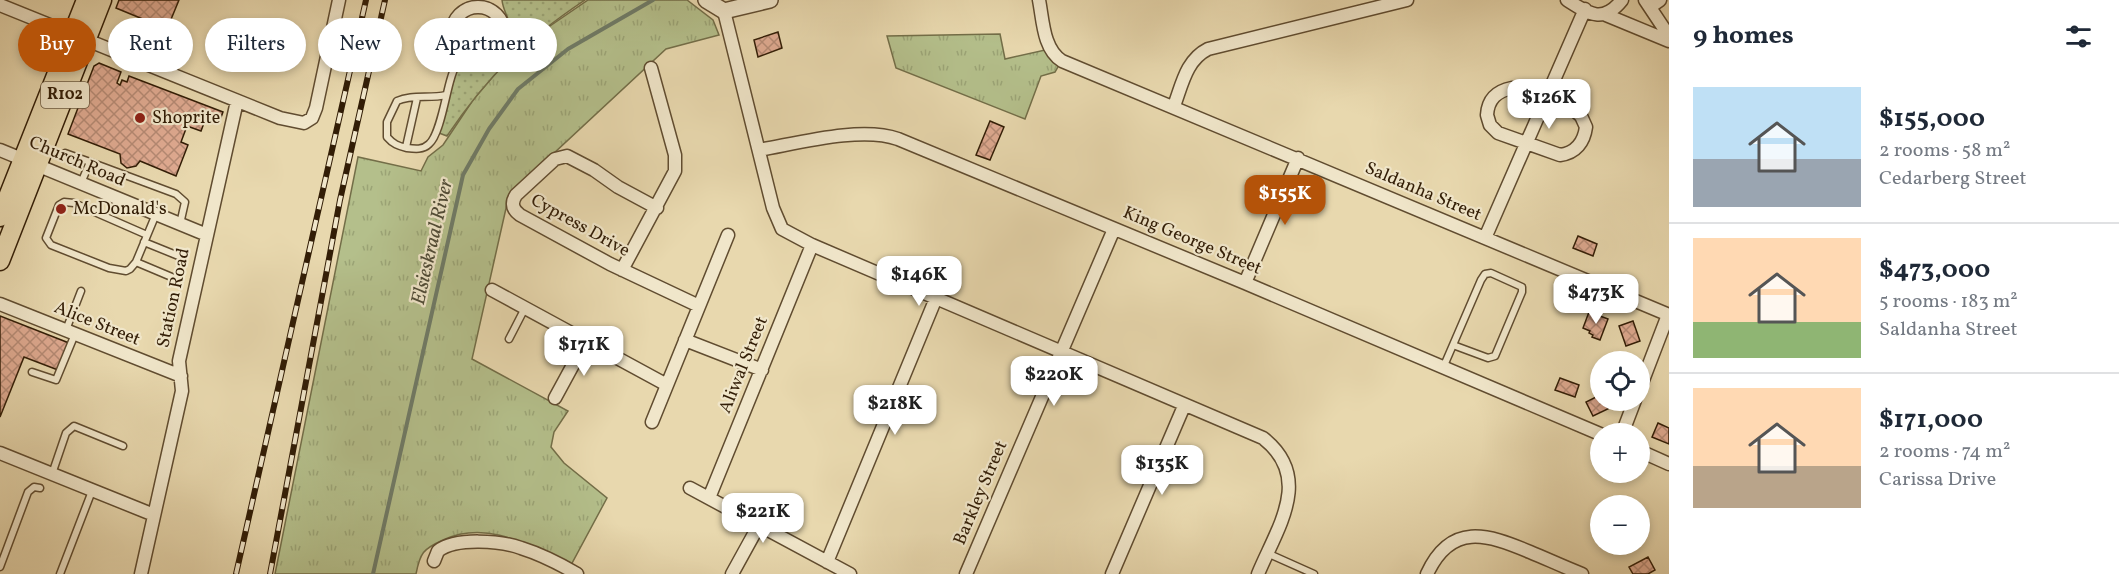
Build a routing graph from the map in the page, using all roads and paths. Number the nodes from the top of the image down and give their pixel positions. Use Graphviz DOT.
graph roads {
  1 [pos="86,0"];
  2 [pos="102,0"];
  3 [pos="339,0"];
  4 [pos="706,0"];
  5 [pos="770,0"];
  6 [pos="1039,0"];
  7 [pos="1407,0"];
  8 [pos="1567,0"];
  9 [pos="1622,0"];
  10 [pos="1651,2"];
  11 [pos="490,4"];
  12 [pos="0,5"];
  13 [pos="1585,9"];
  14 [pos="724,11"];
  15 [pos="1606,15"];
  16 [pos="34,18"];
  17 [pos="83,18"];
  18 [pos="91,18"];
  19 [pos="457,18"];
  20 [pos="499,18"];
  21 [pos="1669,36"];
  22 [pos="1669,41"];
  23 [pos="96,43"];
  24 [pos="651,68"];
  25 [pos="66,72"];
  26 [pos="453,72"];
  27 [pos="446,95"];
  28 [pos="417,98"];
  29 [pos="1546,99"];
  30 [pos="237,101"];
  31 [pos="1174,106"];
  32 [pos="1527,144"];
  33 [pos="406,147"];
  34 [pos="0,150"];
  35 [pos="759,150"];
  36 [pos="65,153"];
  37 [pos="1298,158"];
  38 [pos="90,162"];
  39 [pos="30,164"];
  40 [pos="81,184"];
  41 [pos="657,208"];
  42 [pos="156,214"];
  43 [pos="0,218"];
  44 [pos="180,224"];
  45 [pos="1114,228"];
  46 [pos="207,235"];
  47 [pos="728,235"];
  48 [pos="145,238"];
  49 [pos="1485,238"];
  50 [pos="812,245"];
  51 [pos="181,256"];
  52 [pos="0,261"];
  53 [pos="136,262"];
  54 [pos="622,270"];
  55 [pos="174,278"];
  56 [pos="1245,283"];
  57 [pos="492,290"];
  58 [pos="81,291"];
  59 [pos="936,298"];
  60 [pos="0,304"];
  61 [pos="699,306"];
  62 [pos="525,308"];
  63 [pos="1669,315"];
  64 [pos="70,332"];
  65 [pos="508,339"];
  66 [pos="685,340"];
  67 [pos="586,341"];
  68 [pos="1453,345"];
  69 [pos="1062,352"];
  70 [pos="1650,363"];
  71 [pos="1443,368"];
  72 [pos="762,370"];
  73 [pos="32,372"];
  74 [pos="182,376"];
  75 [pos="667,385"];
  76 [pos="555,398"];
  77 [pos="1184,406"];
  78 [pos="652,422"];
  79 [pos="1590,431"];
  80 [pos="123,446"];
  81 [pos="0,453"];
  82 [pos="1650,455"];
  83 [pos="1669,464"];
  84 [pos="52,474"];
  85 [pos="40,488"];
  86 [pos="690,488"];
  87 [pos="92,490"];
  88 [pos="710,498"];
  89 [pos="154,515"];
  90 [pos="759,525"];
  91 [pos="1267,553"];
  92 [pos="434,561"];
  93 [pos="827,562"];
  94 [pos="0,567"];
  95 [pos="1576,573"];
  96 [pos="60,574"];
  97 [pos="141,574"];
  98 [pos="577,574"];
  99 [pos="732,574"];
  100 [pos="850,574"];
  101 [pos="966,574"];
  102 [pos="1112,574"];
  103 [pos="1258,574"];
  104 [pos="1314,574"];
  105 [pos="1427,574"];
  1 -- 17 [label="main road, R102"];
  2 -- 18 [label="main road, R102"];
  3 -- 30 [label="street"];
  4 -- 14 [label="street"];
  5 -- 14 [label="street"];
  6 -- 31 [label="street, Saldanha Street"];
  7 -- 31 [label="street"];
  8 -- 13 [label="street"];
  9 -- 15 [label="street"];
  10 -- 21 [label="street"];
  11 -- 19 [label="street"];
  11 -- 20 [label="street"];
  12 -- 16 [label="street"];
  13 -- 15 [label="street"];
  13 -- 29 [label="street"];
  14 -- 35 [label="street"];
  15 -- 22 [label="street"];
  23 -- 30 [label="street"];
  24 -- 41 [label="street"];
  25 -- 39 [label="main road, R102"];
  26 -- 27 [label="lane"];
  27 -- 28 [label="lane"];
  27 -- 33 [label="lane"];
  28 -- 33 [label="lane"];
  28 -- 33 [label="lane"];
  29 -- 32 [label="street"];
  29 -- 32 [label="street"];
  29 -- 32 [label="street"];
  30 -- 46 [label="street, Station Road"];
  31 -- 37 [label="street, Saldanha Street"];
  32 -- 49 [label="street"];
  34 -- 39 [label="street, Church Road"];
  35 -- 45 [label="street, King George Street"];
  35 -- 50 [label="street"];
  36 -- 38 [label="lane"];
  37 -- 49 [label="street, Saldanha Street"];
  37 -- 56 [label="street"];
  38 -- 40 [label="lane"];
  38 -- 44 [label="lane"];
  39 -- 40 [label="street, Church Road"];
  39 -- 43 [label="main road, R102"];
  39 -- 52 [label="main road, R102"];
  40 -- 42 [label="street, Church Road"];
  41 -- 54 [label="street"];
  41 -- 54 [label="street, Cypress Drive"];
  42 -- 44 [label="street, Church Road"];
  42 -- 48 [label="lane"];
  44 -- 46 [label="street, Church Road"];
  45 -- 56 [label="street, King George Street"];
  45 -- 69 [label="street, Barkley Street"];
  46 -- 74 [label="street, Station Road"];
  47 -- 61 [label="street"];
  48 -- 51 [label="lane"];
  48 -- 53 [label="lane"];
  48 -- 53 [label="lane"];
  49 -- 63 [label="street, Saldanha Street"];
  50 -- 59 [label="street"];
  50 -- 72 [label="street, Aliwal Street"];
  53 -- 55 [label="lane"];
  54 -- 61 [label="street, Cypress Drive"];
  56 -- 71 [label="street, King George Street"];
  57 -- 62 [label="street"];
  58 -- 64 [label="lane"];
  59 -- 69 [label="street"];
  59 -- 93 [label="street"];
  60 -- 64 [label="street, Alice Street"];
  61 -- 66 [label="street"];
  62 -- 65 [label="lane"];
  62 -- 67 [label="street"];
  63 -- 70 [label="street"];
  64 -- 73 [label="lane"];
  64 -- 74 [label="street, Alice Street"];
  66 -- 72 [label="street"];
  66 -- 75 [label="street"];
  67 -- 75 [label="street"];
  67 -- 76 [label="street"];
  68 -- 68 [label="lane"];
  68 -- 71 [label="lane"];
  69 -- 77 [label="street"];
  69 -- 101 [label="street, Barkley Street"];
  71 -- 79 [label="street, King George Street"];
  72 -- 88 [label="street, Aliwal Street"];
  74 -- 89 [label="street, Station Road"];
  75 -- 78 [label="street"];
  77 -- 91 [label="street"];
  77 -- 102 [label="street"];
  80 -- 84 [label="lane"];
  81 -- 84 [label="street"];
  82 -- 83 [label="street"];
  84 -- 87 [label="street"];
  85 -- 94 [label="lane"];
  86 -- 88 [label="street"];
  87 -- 89 [label="street"];
  87 -- 96 [label="lane"];
  88 -- 90 [label="street"];
  89 -- 97 [label="street, Station Road"];
  90 -- 93 [label="street"];
  90 -- 99 [label="street"];
  91 -- 103 [label="street"];
  91 -- 104 [label="lane"];
  92 -- 98 [label="street"];
  93 -- 100 [label="street"];
  95 -- 105 [label="street"];
}
